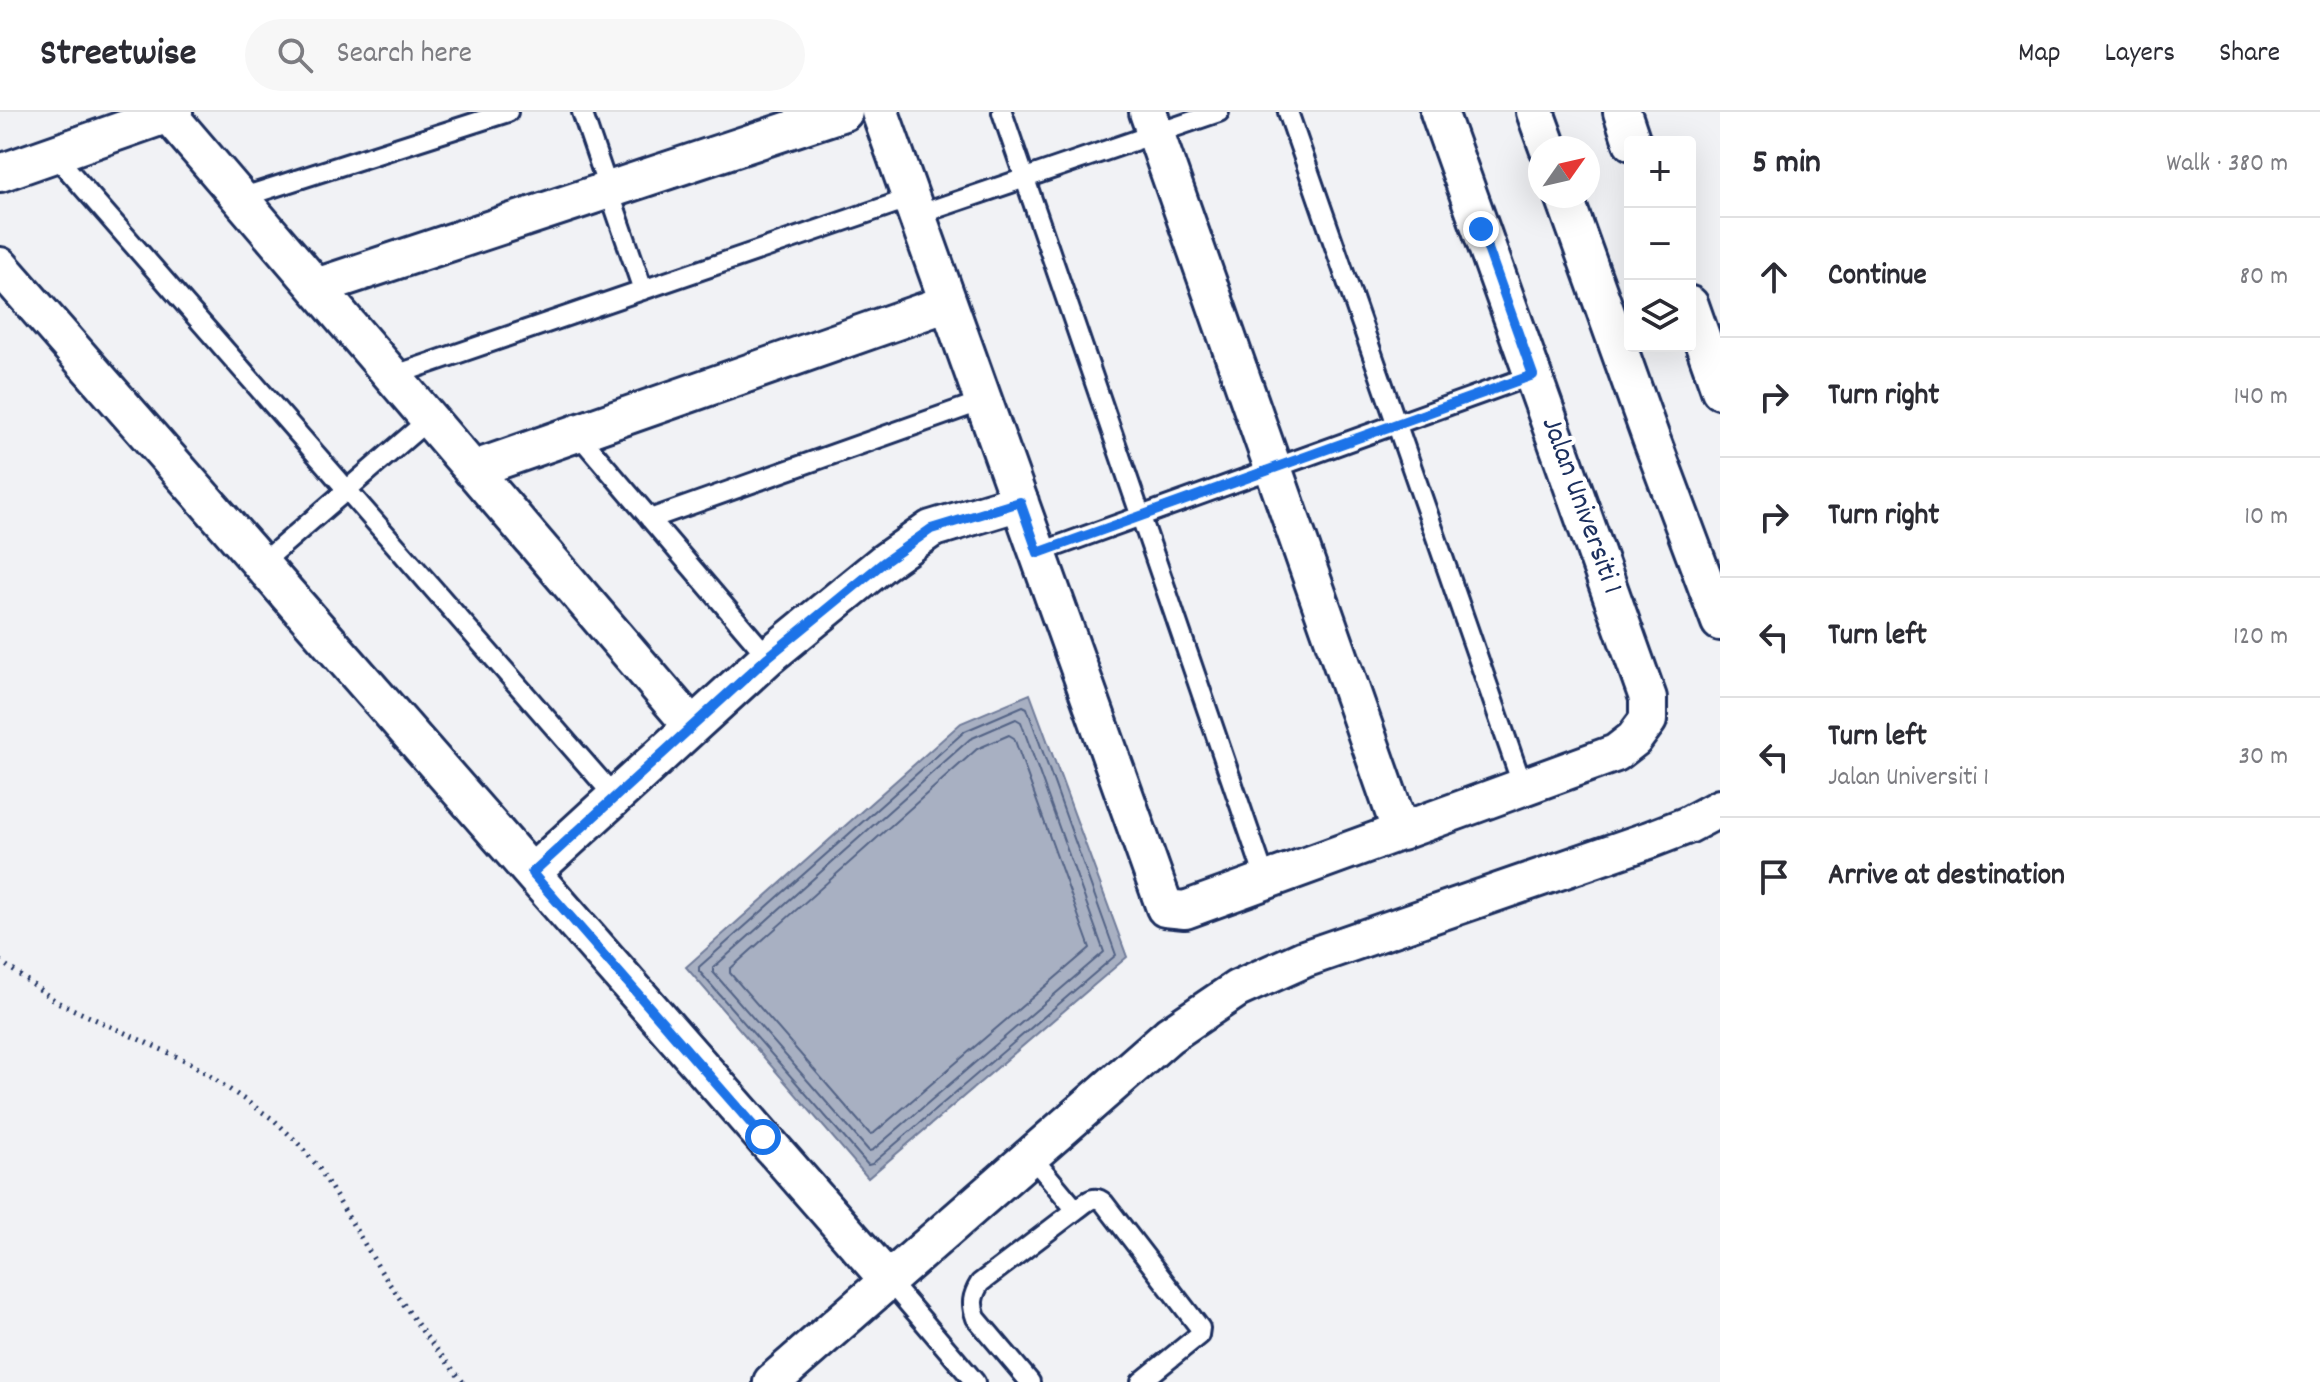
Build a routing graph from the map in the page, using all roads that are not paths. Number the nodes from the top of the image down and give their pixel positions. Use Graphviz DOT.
graph roads {
  1 [pos="508,112"];
  2 [pos="582,112"];
  3 [pos="844,112"];
  4 [pos="880,112"];
  5 [pos="1002,112"];
  6 [pos="1219,112"];
  7 [pos="1288,112"];
  8 [pos="1439,112"];
  9 [pos="1535,112"];
  10 [pos="1622,112"];
  11 [pos="171,113"];
  12 [pos="1151,123"];
  13 [pos="1544,136"];
  14 [pos="1630,136"];
  15 [pos="54,154"];
  16 [pos="0,173"];
  17 [pos="1025,179"];
  18 [pos="609,190"];
  19 [pos="240,198"];
  20 [pos="914,207"];
  21 [pos="1568,208"];
  22 [pos="0,266"];
  23 [pos="316,287"];
  24 [pos="643,290"];
  25 [pos="948,303"];
  26 [pos="1696,320"];
  27 [pos="1717,371"];
  28 [pos="1533,375"];
  29 [pos="392,376"];
  30 [pos="983,401"];
  31 [pos="429,419"];
  32 [pos="1397,424"];
  33 [pos="577,433"];
  34 [pos="1273,468"];
  35 [pos="472,470"];
  36 [pos="347,489"];
  37 [pos="1020,502"];
  38 [pos="1141,516"];
  39 [pos="650,519"];
  40 [pos="1038,553"];
  41 [pos="261,564"];
  42 [pos="1720,622"];
  43 [pos="768,657"];
  44 [pos="692,726"];
  45 [pos="1523,787"];
  46 [pos="615,797"];
  47 [pos="1720,808"];
  48 [pos="1401,832"];
  49 [pos="532,873"];
  50 [pos="1266,881"];
  51 [pos="1031,1156"];
  52 [pos="1076,1210"];
  53 [pos="889,1281"];
  54 [pos="772,1382"];
  55 [pos="975,1382"];
  56 [pos="1030,1382"];
  57 [pos="1141,1382"];
  1 -- 19 [label="lane"];
  2 -- 18 [label="lane"];
  3 -- 18 [label="street"];
  4 -- 20 [label="street"];
  5 -- 17 [label="lane"];
  6 -- 12 [label="lane"];
  7 -- 32 [label="lane"];
  8 -- 28 [label="street, Jalan Universiti 1"];
  9 -- 13 [label="street"];
  10 -- 14 [label="street"];
  11 -- 15 [label="street"];
  11 -- 19 [label="street"];
  12 -- 17 [label="lane"];
  12 -- 34 [label="street"];
  15 -- 16 [label="street"];
  15 -- 36 [label="lane"];
  17 -- 20 [label="lane"];
  17 -- 38 [label="lane"];
  18 -- 23 [label="street"];
  18 -- 24 [label="lane"];
  19 -- 23 [label="street"];
  20 -- 24 [label="lane"];
  20 -- 25 [label="street"];
  21 -- 42 [label="street"];
  22 -- 41 [label="street"];
  23 -- 29 [label="street"];
  24 -- 29 [label="lane"];
  25 -- 30 [label="street"];
  25 -- 33 [label="street"];
  26 -- 27 [label="street"];
  28 -- 32 [label="lane"];
  28 -- 45 [label="street, Jalan Universiti 1"];
  29 -- 31 [label="street"];
  30 -- 37 [label="street"];
  30 -- 39 [label="lane"];
  31 -- 35 [label="street"];
  31 -- 36 [label="lane"];
  32 -- 34 [label="lane"];
  32 -- 45 [label="lane"];
  33 -- 35 [label="street"];
  33 -- 39 [label="lane"];
  34 -- 38 [label="lane"];
  34 -- 48 [label="street"];
  35 -- 44 [label="street"];
  36 -- 41 [label="lane"];
  36 -- 46 [label="lane"];
  37 -- 40 [label="street"];
  37 -- 43 [label="street"];
  38 -- 40 [label="lane"];
  38 -- 50 [label="lane"];
  39 -- 43 [label="lane"];
  40 -- 50 [label="street"];
  41 -- 49 [label="street"];
  43 -- 44 [label="street"];
  44 -- 46 [label="street"];
  45 -- 48 [label="street"];
  46 -- 49 [label="street"];
  47 -- 51 [label="street"];
  48 -- 50 [label="street"];
  49 -- 53 [label="street"];
  51 -- 52 [label="lane"];
  51 -- 53 [label="street"];
  52 -- 56 [label="lane"];
  52 -- 57 [label="lane"];
  53 -- 54 [label="street"];
  53 -- 55 [label="lane"];
}
